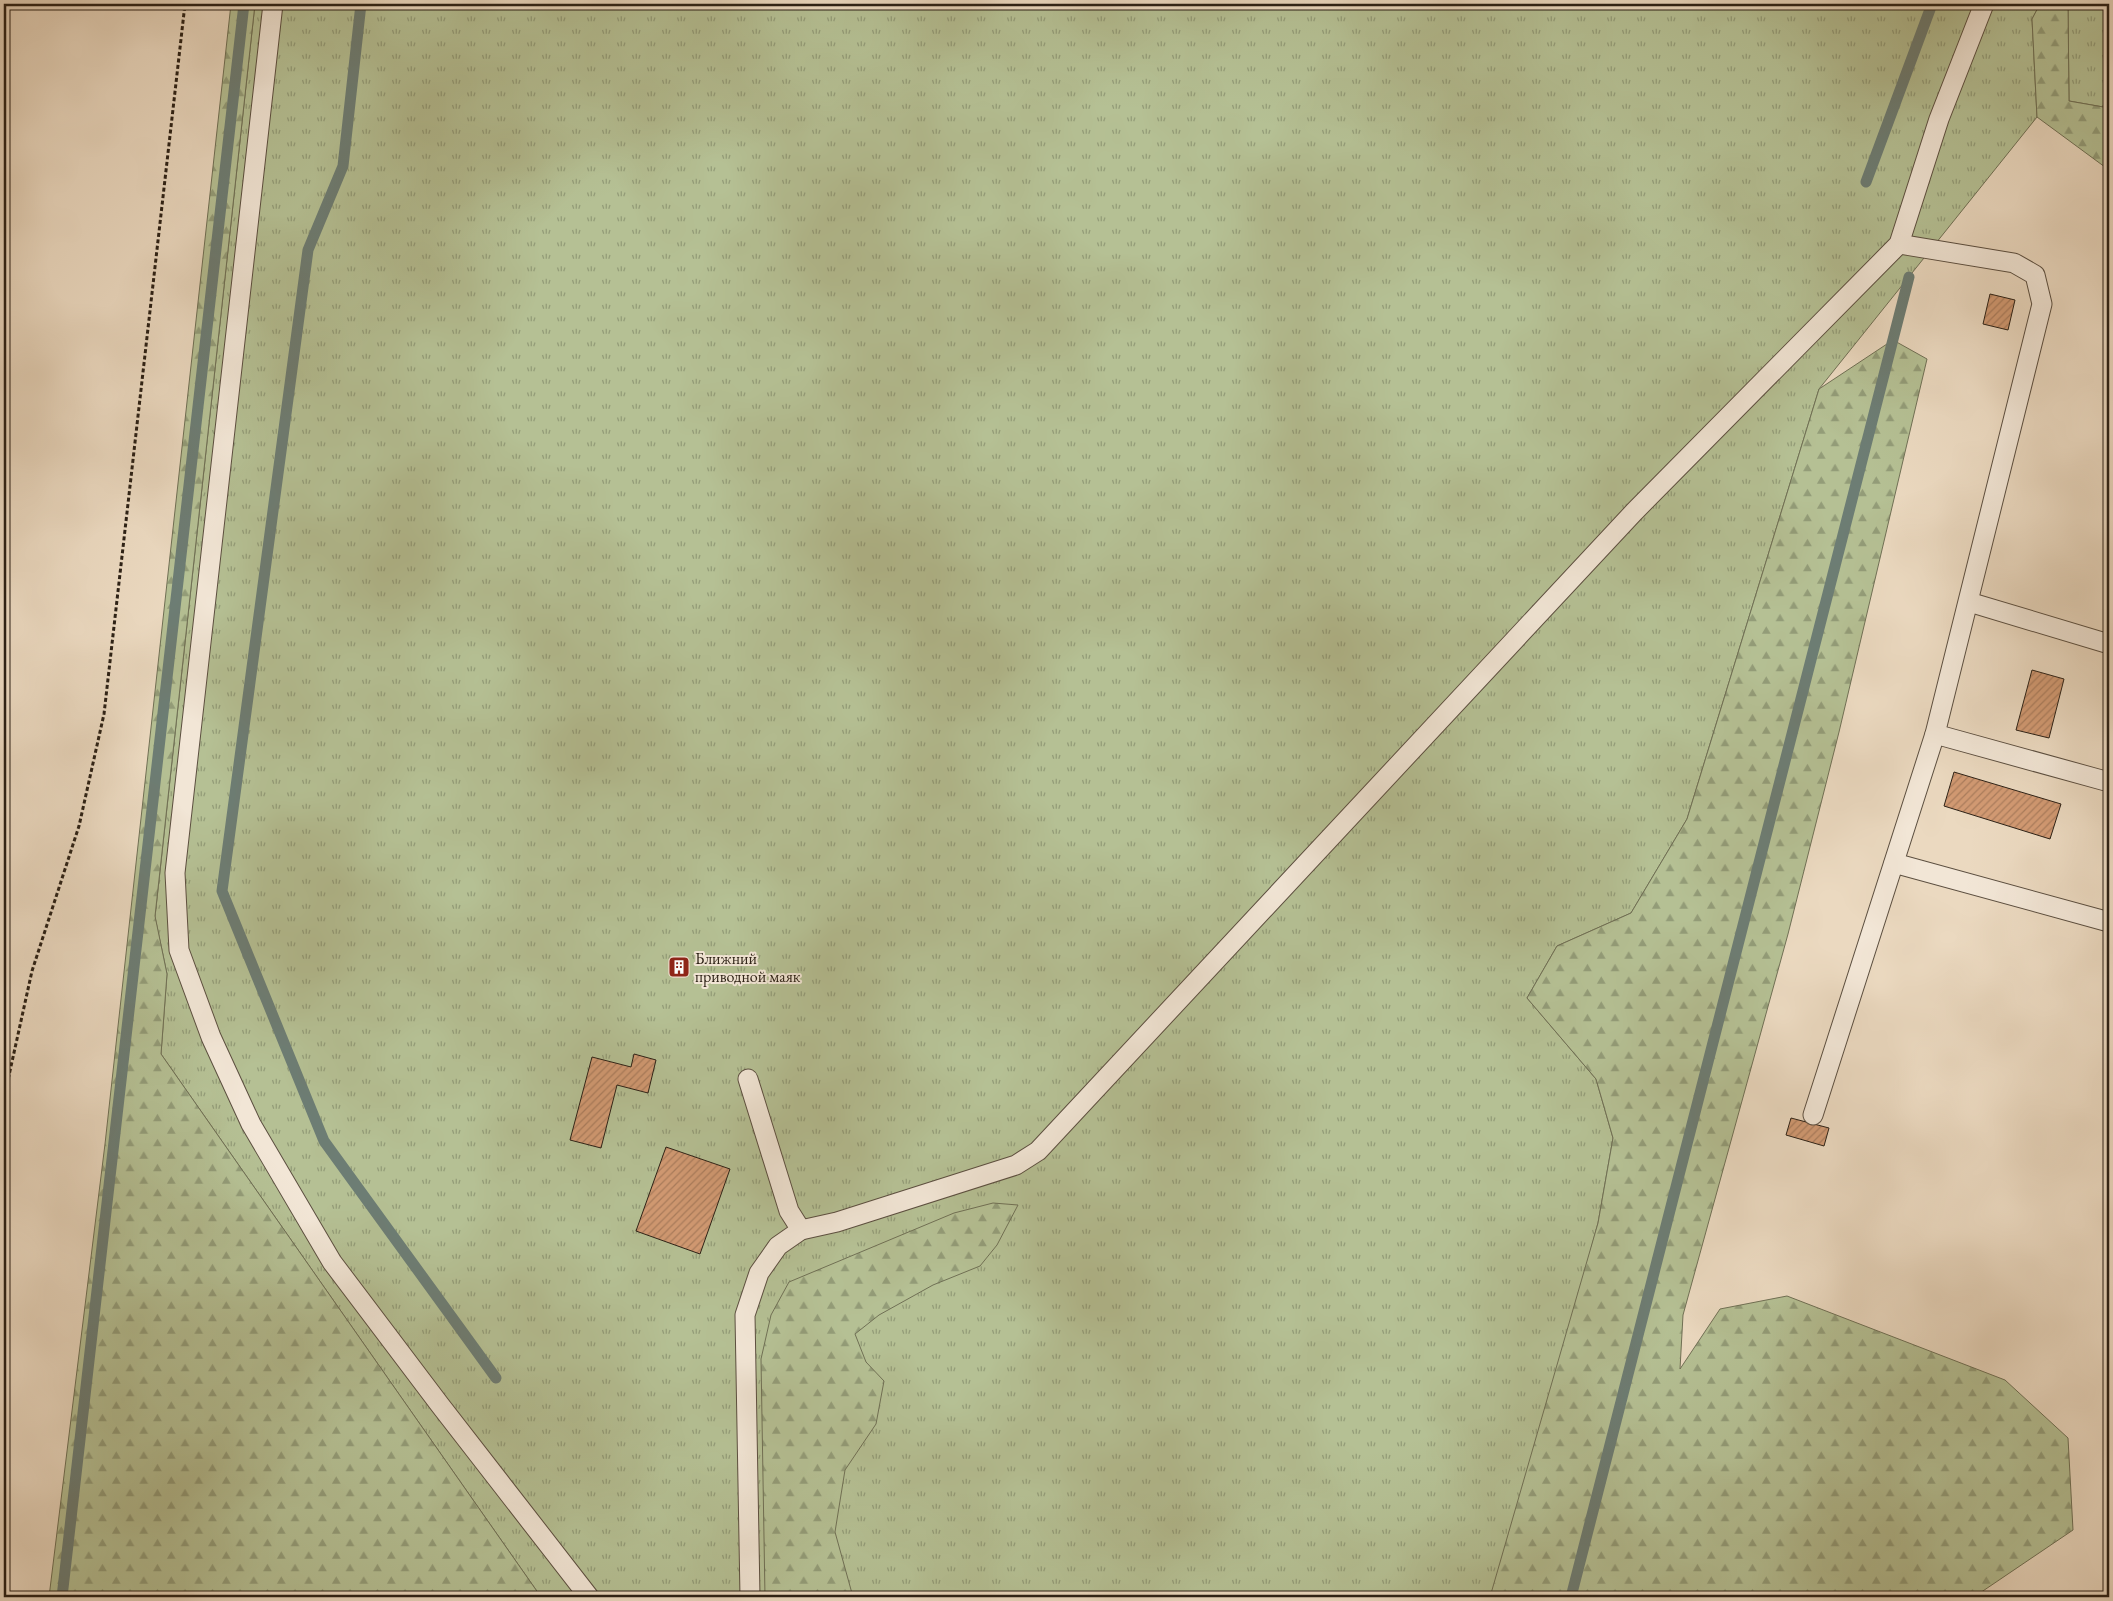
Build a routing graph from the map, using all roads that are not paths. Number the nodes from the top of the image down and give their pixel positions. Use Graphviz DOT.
graph roads {
  1 [pos="273,4"];
  2 [pos="1984,4"];
  3 [pos="1899,244"];
  4 [pos="1969,602"];
  5 [pos="2109,644"];
  6 [pos="1935,734"];
  7 [pos="2109,782"];
  8 [pos="1894,863"];
  9 [pos="2109,922"];
  10 [pos="748,1079"];
  11 [pos="1813,1115"];
  12 [pos="801,1230"];
  13 [pos="589,1597"];
  14 [pos="750,1597"];
  1 -- 13 [label="lane"];
  2 -- 3 [label="lane"];
  3 -- 4 [label="lane"];
  3 -- 12 [label="lane"];
  4 -- 5 [label="lane"];
  4 -- 6 [label="lane"];
  6 -- 7 [label="lane"];
  6 -- 8 [label="lane"];
  8 -- 9 [label="lane"];
  8 -- 11 [label="lane"];
  10 -- 12 [label="lane"];
  12 -- 14 [label="lane"];
}
